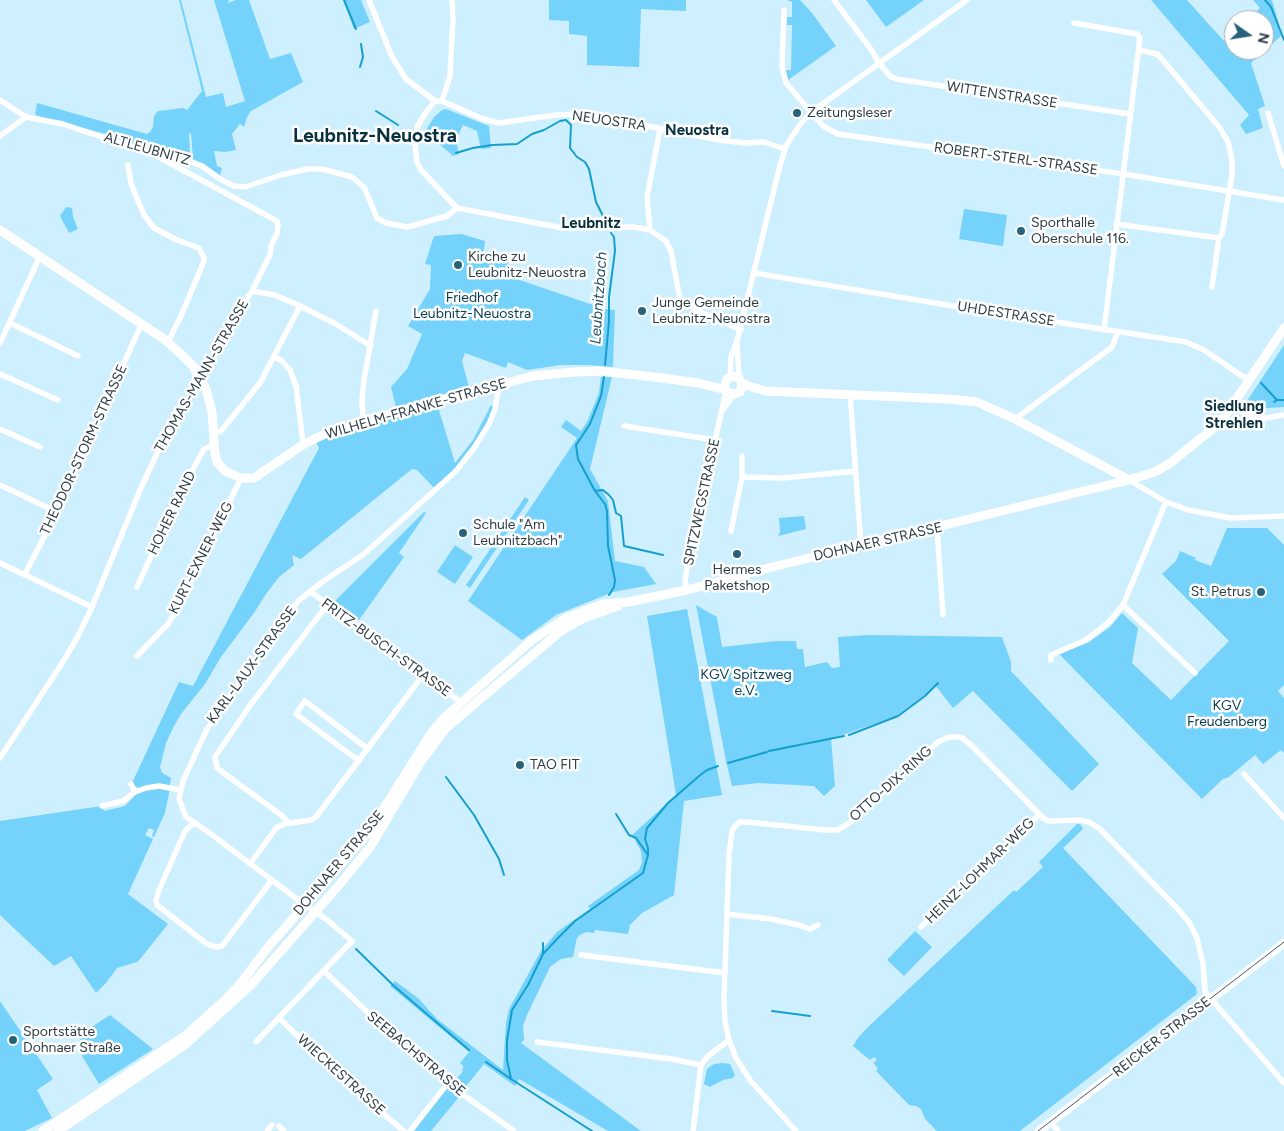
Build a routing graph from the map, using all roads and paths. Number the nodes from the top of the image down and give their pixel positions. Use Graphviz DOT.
graph roads {
  1 [pos="369,0"];
  2 [pos="452,0"];
  3 [pos="834,0"];
  4 [pos="967,0"];
  5 [pos="784,10"];
  6 [pos="1074,23"];
  7 [pos="1139,50"];
  8 [pos="879,63"];
  9 [pos="0,100"];
  10 [pos="438,101"];
  11 [pos="810,113"];
  12 [pos="1268,113"];
  13 [pos="1130,114"];
  14 [pos="26,116"];
  15 [pos="660,129"];
  16 [pos="0,136"];
  17 [pos="785,149"];
  18 [pos="155,155"];
  19 [pos="128,166"];
  20 [pos="1284,166"];
  21 [pos="1122,174"];
  22 [pos="1229,191"];
  23 [pos="1284,200"];
  24 [pos="457,208"];
  25 [pos="1116,224"];
  26 [pos="0,230"];
  27 [pos="650,230"];
  28 [pos="1219,238"];
  29 [pos="40,256"];
  30 [pos="754,273"];
  31 [pos="1212,287"];
  32 [pos="252,291"];
  33 [pos="300,306"];
  34 [pos="376,311"];
  35 [pos="10,323"];
  36 [pos="142,324"];
  37 [pos="1284,328"];
  38 [pos="741,330"];
  39 [pos="1104,330"];
  40 [pos="1118,332"];
  41 [pos="168,342"];
  42 [pos="0,343"];
  43 [pos="371,346"];
  44 [pos="78,356"];
  45 [pos="275,357"];
  46 [pos="0,374"];
  47 [pos="201,378"];
  48 [pos="1248,380"];
  49 [pos="499,385"];
  50 [pos="733,386"];
  51 [pos="850,394"];
  52 [pos="58,400"];
  53 [pos="1231,408"];
  54 [pos="1284,415"];
  55 [pos="1259,418"];
  56 [pos="1014,419"];
  57 [pos="364,421"];
  58 [pos="624,426"];
  59 [pos="1218,426"];
  60 [pos="0,429"];
  61 [pos="213,433"];
  62 [pos="715,440"];
  63 [pos="214,444"];
  64 [pos="304,444"];
  65 [pos="40,447"];
  66 [pos="742,456"];
  67 [pos="856,471"];
  68 [pos="742,477"];
  69 [pos="241,478"];
  70 [pos="1129,480"];
  71 [pos="0,485"];
  72 [pos="1166,502"];
  73 [pos="57,512"];
  74 [pos="1284,516"];
  75 [pos="937,528"];
  76 [pos="731,531"];
  77 [pos="861,546"];
  78 [pos="0,563"];
  79 [pos="25,574"];
  80 [pos="137,586"];
  81 [pos="687,590"];
  82 [pos="310,592"];
  83 [pos="628,602"];
  84 [pos="328,604"];
  85 [pos="1123,605"];
  86 [pos="92,606"];
  87 [pos="943,615"];
  88 [pos="137,656"];
  89 [pos="1051,660"];
  90 [pos="1195,673"];
  91 [pos="423,675"];
  92 [pos="462,703"];
  93 [pos="368,749"];
  94 [pos="0,758"];
  95 [pos="359,761"];
  96 [pos="1244,774"];
  97 [pos="131,784"];
  98 [pos="180,790"];
  99 [pos="134,792"];
  100 [pos="102,806"];
  101 [pos="1039,814"];
  102 [pos="1284,818"];
  103 [pos="194,823"];
  104 [pos="289,823"];
  105 [pos="250,864"];
  106 [pos="272,880"];
  107 [pos="305,906"];
  108 [pos="315,912"];
  109 [pos="727,914"];
  110 [pos="818,925"];
  111 [pos="921,927"];
  112 [pos="1284,943"];
  113 [pos="581,955"];
  114 [pos="324,971"];
  115 [pos="725,973"];
  116 [pos="1211,999"];
  117 [pos="279,1018"];
  118 [pos="729,1040"];
  119 [pos="256,1042"];
  120 [pos="537,1042"];
  121 [pos="701,1065"];
  122 [pos="448,1083"];
  123 [pos="1284,1083"];
  124 [pos="1051,1122"];
  125 [pos="272,1126"];
  126 [pos="279,1126"];
  127 [pos="43,1131"];
  128 [pos="58,1131"];
  129 [pos="267,1131"];
  130 [pos="284,1131"];
  131 [pos="404,1131"];
  132 [pos="410,1131"];
  133 [pos="514,1131"];
  134 [pos="693,1131"];
  135 [pos="796,1131"];
  136 [pos="1040,1131"];
  137 [pos="1058,1131"];
  1 -- 10 [label="street, NEUOSTRA"];
  2 -- 10 [label="street"];
  3 -- 8 [label="street, WITTENSTRASSE"];
  4 -- 8 [label="street"];
  5 -- 11 [label="street"];
  6 -- 7 [label="street"];
  7 -- 13 [label="street"];
  7 -- 22 [label="street"];
  8 -- 11 [label="street"];
  8 -- 13 [label="street, WITTENSTRASSE"];
  9 -- 14 [label="street, ALTLEUBNITZ"];
  10 -- 15 [label="street, NEUOSTRA"];
  10 -- 24 [label="street"];
  11 -- 17 [label="street"];
  11 -- 21 [label="street, ROBERT-STERL-STRASSE"];
  12 -- 20 [label="street"];
  13 -- 21 [label="street"];
  14 -- 16 [label="street"];
  14 -- 18 [label="street, ALTLEUBNITZ"];
  15 -- 17 [label="street, NEUOSTRA"];
  15 -- 27 [label="street"];
  17 -- 30 [label="street"];
  18 -- 24 [label="street, ALTLEUBNITZ"];
  18 -- 32 [label="street, THOMAS-MANN-STRASSE"];
  19 -- 41 [label="street"];
  21 -- 22 [label="street, ROBERT-STERL-STRASSE"];
  21 -- 25 [label="street"];
  22 -- 23 [label="street, ROBERT-STERL-STRASSE"];
  22 -- 28 [label="street"];
  24 -- 27 [label="street"];
  25 -- 28 [label="street"];
  25 -- 39 [label="street"];
  26 -- 29 [label="main road"];
  27 -- 38 [label="street"];
  28 -- 31 [label="street"];
  29 -- 35 [label="street"];
  29 -- 36 [label="main road"];
  30 -- 38 [label="street, SPITZWEGSTRASSE"];
  30 -- 39 [label="street, UHDESTRASSE"];
  32 -- 33 [label="street"];
  32 -- 47 [label="street, THOMAS-MANN-STRASSE"];
  33 -- 43 [label="street"];
  33 -- 45 [label="street"];
  34 -- 43 [label="street"];
  35 -- 42 [label="street"];
  35 -- 44 [label="street"];
  36 -- 41 [label="main road"];
  36 -- 73 [label="street, THEODOR-STORM-STRASSE"];
  37 -- 48 [label="main road, DOHNAER STRASSE"];
  38 -- 50 [label="street, SPITZWEGSTRASSE"];
  39 -- 40 [label="street, UHDESTRASSE"];
  40 -- 48 [label="street, UHDESTRASSE"];
  40 -- 56 [label="street"];
  41 -- 47 [label="main road"];
  43 -- 57 [label="street"];
  45 -- 61 [label="street"];
  45 -- 64 [label="street"];
  46 -- 52 [label="street"];
  47 -- 61 [label="main road"];
  47 -- 86 [label="street, THOMAS-MANN-STRASSE"];
  48 -- 53 [label="main road, DOHNAER STRASSE"];
  49 -- 50 [label="main road, WILHELM-FRANKE-STRASSE"];
  49 -- 57 [label="main road, WILHELM-FRANKE-STRASSE"];
  49 -- 82 [label="street, KARL-LAUX-STRASSE"];
  50 -- 51 [label="main road, WILHELM-FRANKE-STRASSE"];
  50 -- 62 [label="street, SPITZWEGSTRASSE"];
  51 -- 56 [label="main road, WILHELM-FRANKE-STRASSE"];
  51 -- 67 [label="street"];
  53 -- 55 [label="street"];
  53 -- 59 [label="main road, DOHNAER STRASSE"];
  54 -- 55 [label="street"];
  55 -- 59 [label="street"];
  56 -- 70 [label="main road, WILHELM-FRANKE-STRASSE"];
  57 -- 64 [label="main road, WILHELM-FRANKE-STRASSE"];
  58 -- 62 [label="street"];
  59 -- 70 [label="main road, DOHNAER STRASSE"];
  60 -- 65 [label="street"];
  61 -- 63 [label="main road"];
  62 -- 81 [label="street, SPITZWEGSTRASSE"];
  63 -- 69 [label="main road"];
  63 -- 80 [label="street, HOHER RAND"];
  64 -- 69 [label="main road, WILHELM-FRANKE-STRASSE"];
  66 -- 68 [label="street"];
  67 -- 68 [label="street"];
  67 -- 77 [label="street"];
  68 -- 76 [label="street"];
  69 -- 88 [label="street, KURT-EXNER-WEG"];
  70 -- 72 [label="street"];
  70 -- 75 [label="main road, DOHNAER STRASSE"];
  71 -- 73 [label="street"];
  72 -- 74 [label="street"];
  72 -- 85 [label="street"];
  73 -- 79 [label="street, THEODOR-STORM-STRASSE"];
  75 -- 77 [label="main road, DOHNAER STRASSE"];
  75 -- 87 [label="street"];
  77 -- 81 [label="main road, DOHNAER STRASSE"];
  78 -- 79 [label="street"];
  79 -- 86 [label="street"];
  81 -- 83 [label="main road, DOHNAER STRASSE"];
  82 -- 84 [label="street, FRITZ-BUSCH-STRASSE"];
  82 -- 98 [label="street, KARL-LAUX-STRASSE"];
  83 -- 92 [label="main road, DOHNAER STRASSE"];
  83 -- 108 [label="main road, DOHNAER STRASSE"];
  84 -- 91 [label="street, FRITZ-BUSCH-STRASSE"];
  84 -- 104 [label="street, KARL-LAUX-STRASSE"];
  85 -- 89 [label="street"];
  85 -- 90 [label="street"];
  86 -- 94 [label="street, THOMAS-MANN-STRASSE"];
  91 -- 92 [label="street, FRITZ-BUSCH-STRASSE"];
  91 -- 93 [label="street"];
  92 -- 107 [label="main road, DOHNAER STRASSE"];
  93 -- 95 [label="street"];
  93 -- 95 [label="street"];
  95 -- 104 [label="street"];
  96 -- 102 [label="street"];
  97 -- 99 [label="street"];
  98 -- 99 [label="street"];
  98 -- 103 [label="street"];
  99 -- 100 [label="street"];
  101 -- 109 [label="street, OTTO-DIX-RING"];
  101 -- 111 [label="street, HEINZ-LOHMAR-WEG"];
  101 -- 116 [label="street, OTTO-DIX-RING"];
  103 -- 105 [label="street"];
  103 -- 106 [label="street"];
  104 -- 105 [label="street"];
  105 -- 106 [label="street"];
  106 -- 107 [label="street"];
  107 -- 108 [label="street"];
  107 -- 127 [label="main road, DOHNAER STRASSE"];
  108 -- 114 [label="street"];
  108 -- 128 [label="main road, DOHNAER STRASSE"];
  109 -- 110 [label="street"];
  109 -- 115 [label="street, OTTO-DIX-RING"];
  112 -- 116 [label="main road, REICKER STRASSE"];
  113 -- 115 [label="street"];
  114 -- 117 [label="street"];
  114 -- 122 [label="street, SEEBACHSTRASSE"];
  115 -- 118 [label="street, OTTO-DIX-RING"];
  116 -- 123 [label="street"];
  116 -- 124 [label="main road, REICKER STRASSE"];
  117 -- 119 [label="street"];
  117 -- 131 [label="street, WIECKESTRASSE"];
  118 -- 121 [label="street"];
  118 -- 135 [label="street, OTTO-DIX-RING"];
  120 -- 121 [label="street"];
  121 -- 134 [label="street"];
  122 -- 132 [label="street"];
  122 -- 133 [label="street, SEEBACHSTRASSE"];
  124 -- 136 [label="main road, REICKER STRASSE"];
  124 -- 137 [label="street"];
  125 -- 129 [label="street"];
  126 -- 130 [label="street"];
}
